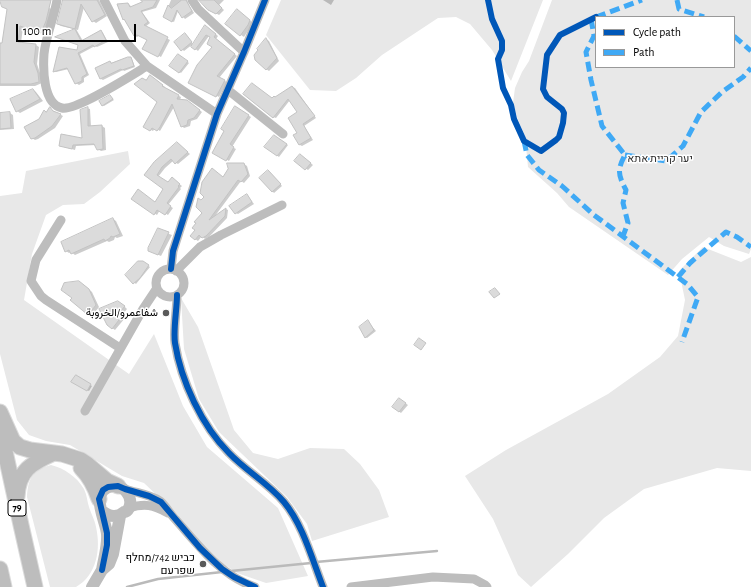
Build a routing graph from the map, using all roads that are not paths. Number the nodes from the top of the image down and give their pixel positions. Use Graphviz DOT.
graph roads {
  1 [pos="57,0"];
  2 [pos="104,0"];
  3 [pos="192,0"];
  4 [pos="265,0"];
  5 [pos="244,52"];
  6 [pos="147,66"];
  7 [pos="228,90"];
  8 [pos="217,114"];
  9 [pos="283,134"];
  10 [pos="282,205"];
  11 [pos="61,220"];
  12 [pos="173,270"];
  13 [pos="157,288"];
  14 [pos="177,294"];
  15 [pos="120,348"];
  16 [pos="84,411"];
  17 [pos="0,412"];
  18 [pos="0,428"];
  19 [pos="55,453"];
  20 [pos="73,458"];
  21 [pos="121,488"];
  22 [pos="101,505"];
  23 [pos="125,512"];
  24 [pos="170,514"];
  25 [pos="20,525"];
  26 [pos="0,569"];
  27 [pos="102,570"];
  28 [pos="4,587"];
  29 [pos="35,587"];
  30 [pos="92,587"];
  31 [pos="255,587"];
  32 [pos="323,587"];
  33 [pos="351,587"];
  34 [pos="487,587"];
  1 -- 6 [label="street"];
  2 -- 6 [label="street"];
  3 -- 5 [label="street"];
  4 -- 5 [label="street"];
  5 -- 7 [label="street"];
  6 -- 8 [label="street"];
  7 -- 8 [label="street"];
  7 -- 9 [label="street"];
  8 -- 12 [label="street"];
  10 -- 12 [label="street"];
  11 -- 15 [label="street"];
  12 -- 13 [label="street"];
  12 -- 14 [label="street"];
  13 -- 14 [label="street"];
  13 -- 15 [label="street"];
  14 -- 32 [label="street"];
  15 -- 16 [label="street"];
  17 -- 19 [label="highway"];
  18 -- 25 [label="highway, 79"];
  19 -- 20 [label="highway"];
  19 -- 25 [label="highway"];
  20 -- 21 [label="highway"];
  20 -- 22 [label="highway"];
  21 -- 22 [label="street"];
  21 -- 23 [label="street"];
  21 -- 24 [label="street"];
  22 -- 23 [label="street"];
  22 -- 27 [label="street"];
  23 -- 24 [label="street"];
  23 -- 27 [label="street"];
  24 -- 31 [label="street"];
  25 -- 29 [label="highway, 79"];
  26 -- 28 [label="highway"];
  27 -- 30 [label="street"];
  33 -- 34 [label="street"];
}
